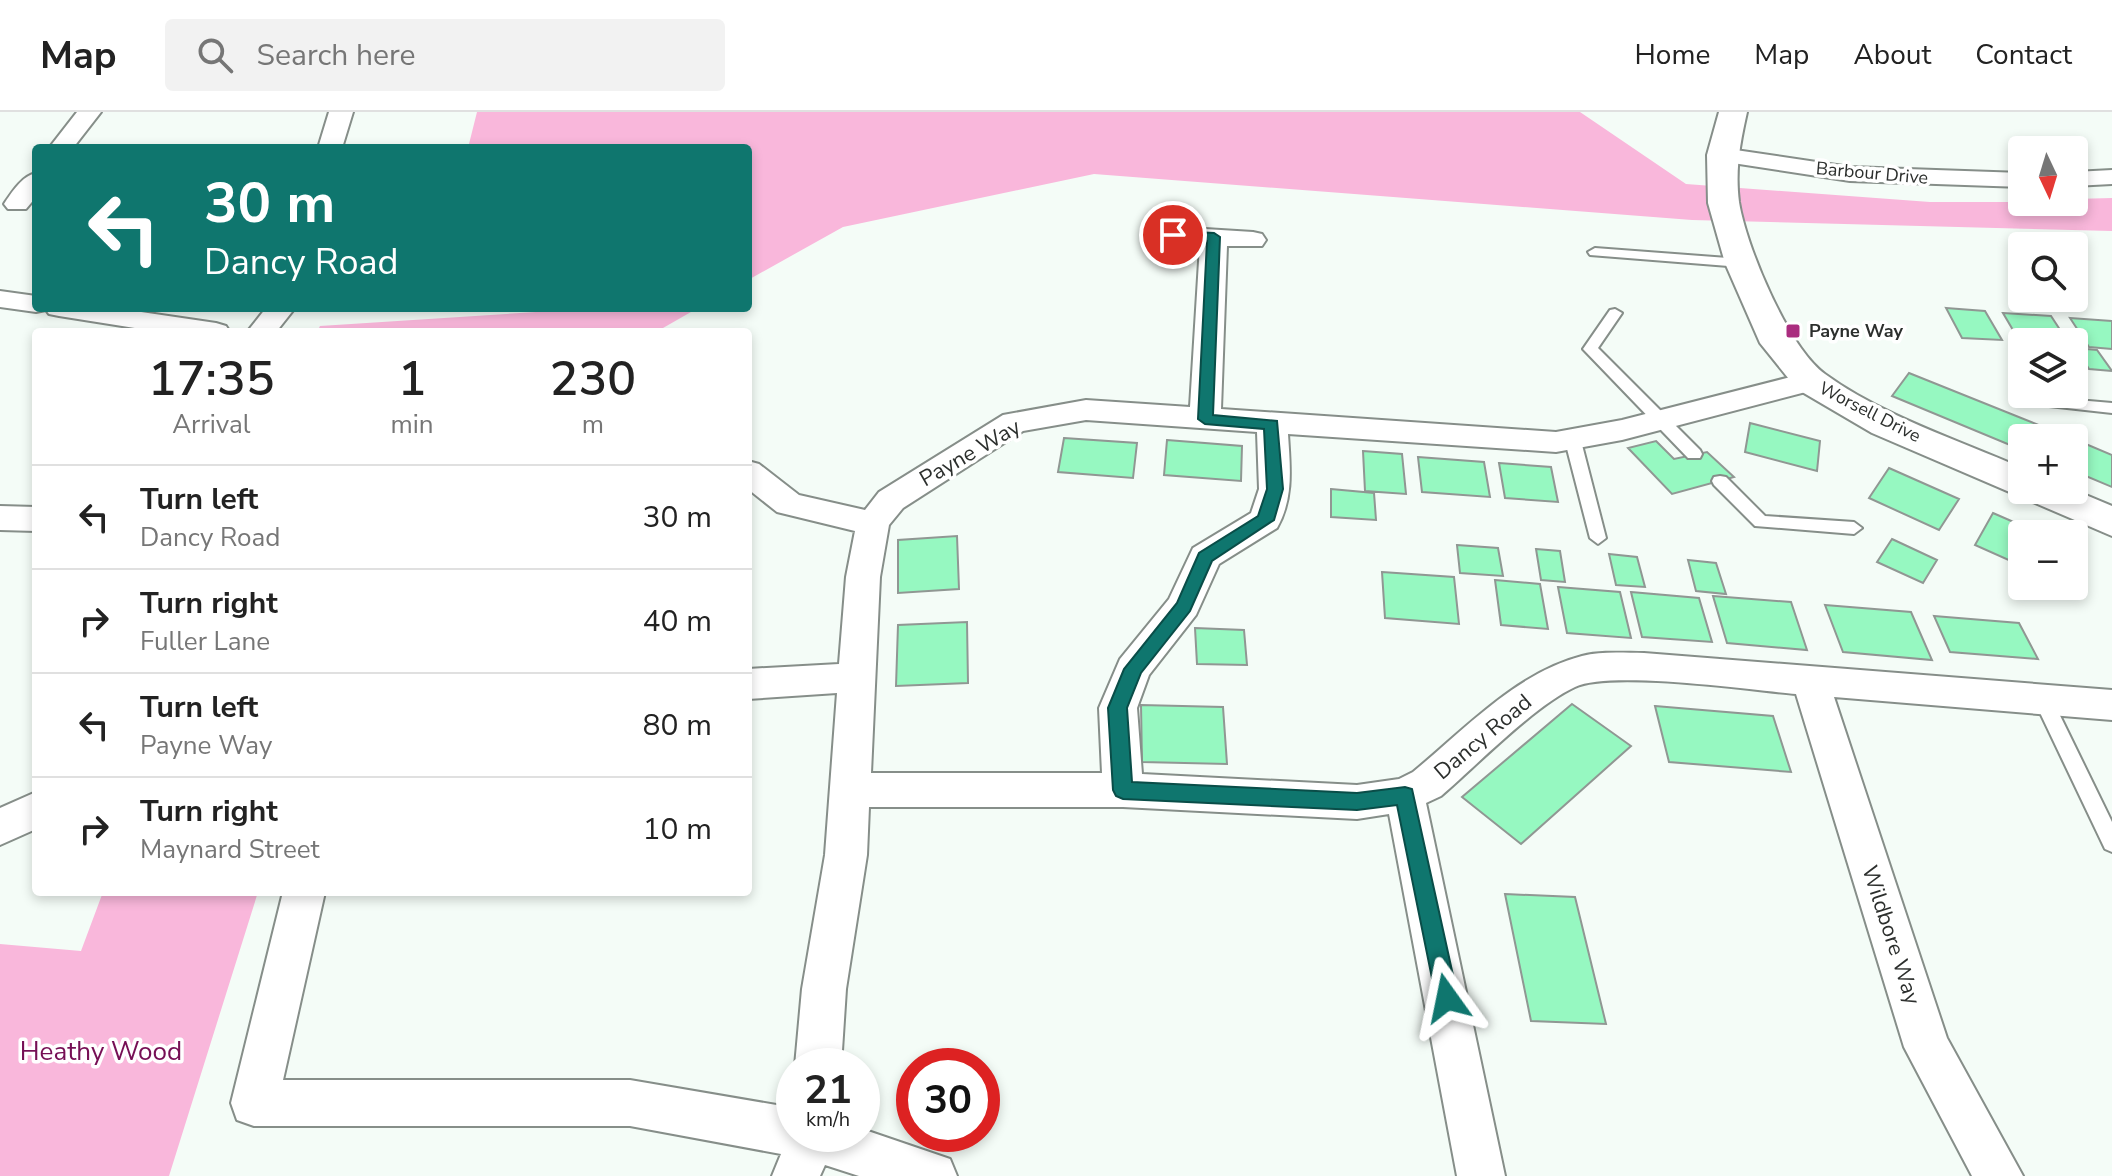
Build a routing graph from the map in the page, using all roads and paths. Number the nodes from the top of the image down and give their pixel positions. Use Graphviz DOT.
graph roads {
  1 [pos="89,112"];
  2 [pos="341,112"];
  3 [pos="1733,112"];
  4 [pos="64,144"];
  5 [pos="331,144"];
  6 [pos="1722,155"];
  7 [pos="2112,177"];
  8 [pos="2088,178"];
  9 [pos="2008,180"];
  10 [pos="32,185"];
  11 [pos="17,204"];
  12 [pos="1173,235"];
  13 [pos="1214,237"];
  14 [pos="1253,240"];
  15 [pos="1595,252"];
  16 [pos="1741,263"];
  17 [pos="0,299"];
  18 [pos="32,303"];
  19 [pos="85,312"];
  20 [pos="278,312"];
  21 [pos="1615,313"];
  22 [pos="190,328"];
  23 [pos="264,328"];
  24 [pos="1810,381"];
  25 [pos="2088,406"];
  26 [pos="2112,408"];
  27 [pos="1205,419"];
  28 [pos="1660,420"];
  29 [pos="1272,424"];
  30 [pos="1573,441"];
  31 [pos="1694,454"];
  32 [pos="752,475"];
  33 [pos="2008,477"];
  34 [pos="1720,481"];
  35 [pos="2070,504"];
  36 [pos="0,518"];
  37 [pos="32,519"];
  38 [pos="2112,522"];
  39 [pos="873,523"];
  40 [pos="1854,528"];
  41 [pos="1598,538"];
  42 [pos="854,677"];
  43 [pos="1811,682"];
  44 [pos="752,684"];
  45 [pos="2043,700"];
  46 [pos="2112,705"];
  47 [pos="850,790"];
  48 [pos="1123,790"];
  49 [pos="1405,795"];
  50 [pos="32,811"];
  51 [pos="0,828"];
  52 [pos="2112,843"];
  53 [pos="303,896"];
  54 [pos="819,1048"];
  55 [pos="776,1136"];
  56 [pos="842,1152"];
  57 [pos="933,1176"];
  58 [pos="1481,1176"];
  59 [pos="1999,1176"];
  1 -- 4 [label="street"];
  2 -- 5 [label="street"];
  3 -- 6 [label="street, Worsell Drive"];
  6 -- 9 [label="street, Barbour Drive"];
  6 -- 16 [label="street, Worsell Drive"];
  7 -- 8 [label="street"];
  10 -- 11 [label="street"];
  12 -- 13 [label="street"];
  13 -- 14 [label="street"];
  13 -- 27 [label="street"];
  15 -- 16 [label="lane"];
  16 -- 24 [label="street, Worsell Drive"];
  17 -- 18 [label="street"];
  19 -- 22 [label="street"];
  20 -- 23 [label="street"];
  21 -- 28 [label="lane"];
  24 -- 28 [label="street, Payne Way"];
  24 -- 33 [label="street, Worsell Drive"];
  25 -- 26 [label="lane"];
  27 -- 29 [label="street, Payne Way"];
  27 -- 39 [label="street, Payne Way"];
  28 -- 30 [label="street, Payne Way"];
  28 -- 31 [label="lane"];
  29 -- 30 [label="street, Payne Way"];
  29 -- 48 [label="street"];
  30 -- 41 [label="lane"];
  32 -- 39 [label="street"];
  34 -- 40 [label="lane"];
  35 -- 38 [label="street"];
  36 -- 37 [label="street"];
  39 -- 42 [label="street"];
  42 -- 44 [label="street"];
  42 -- 47 [label="street"];
  43 -- 45 [label="street, Dancy Road"];
  43 -- 49 [label="street, Dancy Road"];
  43 -- 59 [label="street, Wildbore Way"];
  45 -- 46 [label="street, Dancy Road"];
  45 -- 52 [label="lane"];
  47 -- 48 [label="street, Dancy Road"];
  47 -- 54 [label="street"];
  48 -- 49 [label="street, Dancy Road"];
  49 -- 58 [label="street"];
  50 -- 51 [label="street"];
  53 -- 55 [label="street"];
  56 -- 57 [label="street"];
}
